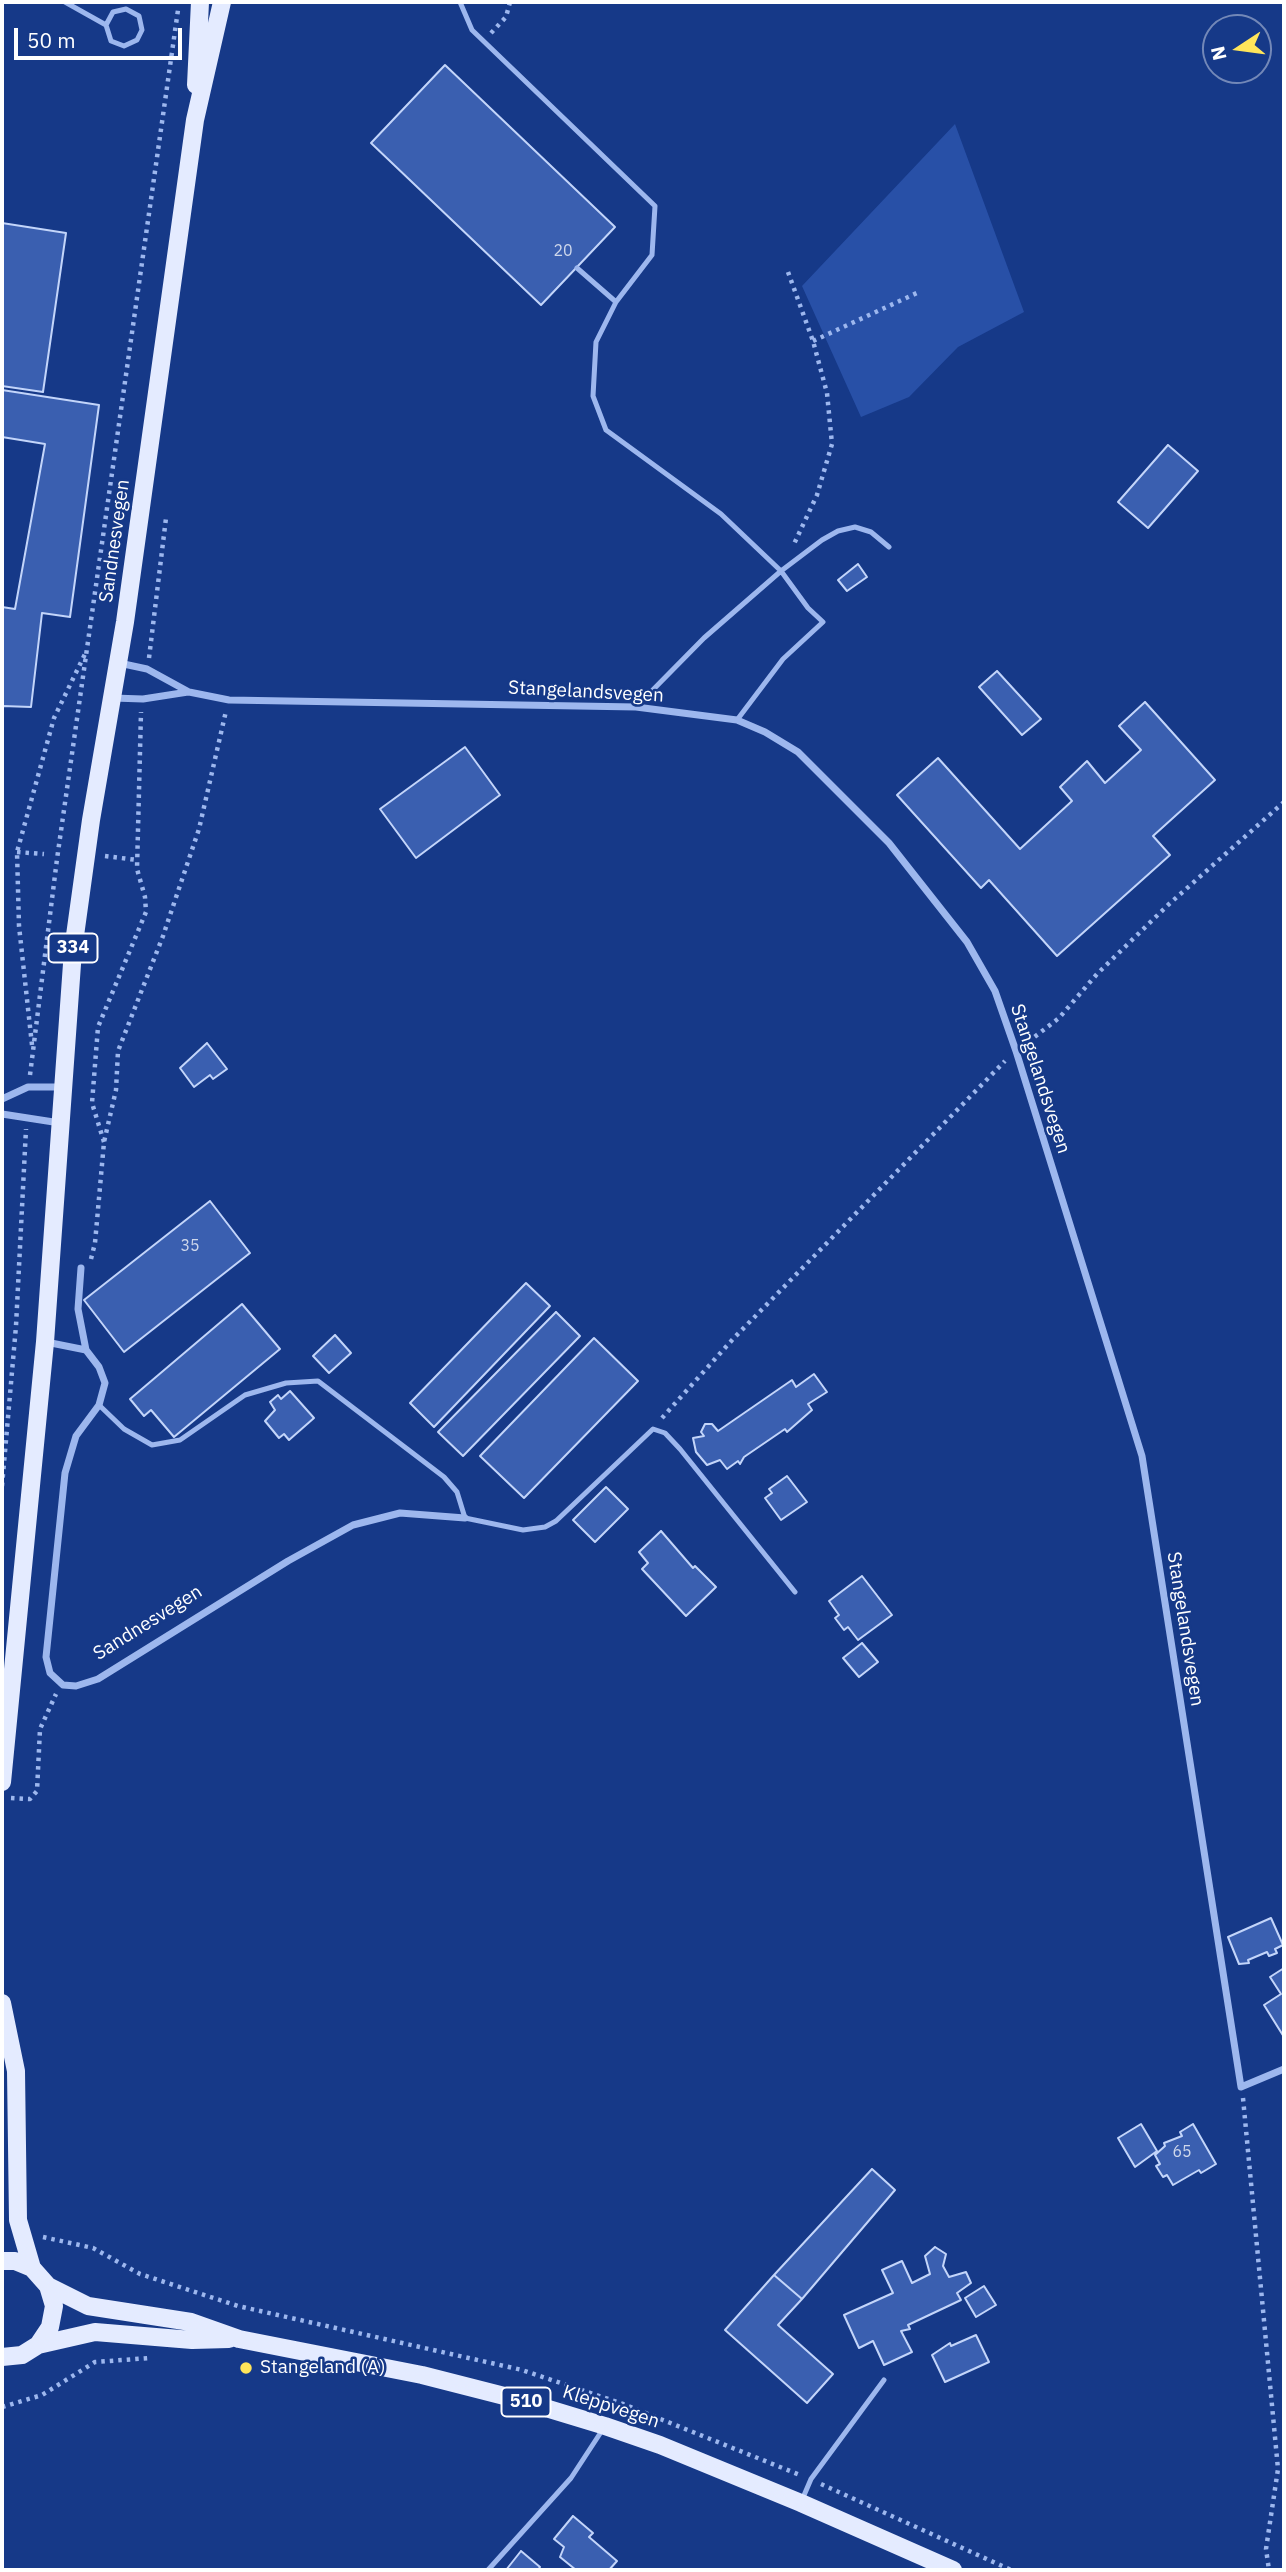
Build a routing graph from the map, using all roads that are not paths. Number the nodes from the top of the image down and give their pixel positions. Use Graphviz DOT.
graph roads {
  1 [pos="65,2"];
  2 [pos="200,2"];
  3 [pos="222,2"];
  4 [pos="460,2"];
  5 [pos="126,5"];
  6 [pos="106,25"];
  7 [pos="195,120"];
  8 [pos="577,268"];
  9 [pos="615,302"];
  10 [pos="889,547"];
  11 [pos="781,570"];
  12 [pos="119,663"];
  13 [pos="189,692"];
  14 [pos="112,698"];
  15 [pos="635,707"];
  16 [pos="737,720"];
  17 [pos="63,1087"];
  18 [pos="2,1099"];
  19 [pos="2,1114"];
  20 [pos="61,1123"];
  21 [pos="81,1268"];
  22 [pos="45,1342"];
  23 [pos="86,1350"];
  24 [pos="99,1405"];
  25 [pos="465,1518"];
  26 [pos="795,1592"];
  27 [pos="2,1782"];
  28 [pos="2,2003"];
  29 [pos="1284,2069"];
  30 [pos="2,2261"];
  31 [pos="32,2268"];
  32 [pos="48,2286"];
  33 [pos="239,2339"];
  34 [pos="38,2345"];
  35 [pos="2,2357"];
  36 [pos="884,2380"];
  37 [pos="605,2426"];
  38 [pos="801,2502"];
  39 [pos="488,2570"];
  40 [pos="953,2570"];
  1 -- 6 [label="lane"];
  2 -- 7 [label="main road, 334"];
  3 -- 7 [label="main road, Sandnesvegen / 334"];
  4 -- 9 [label="lane"];
  5 -- 6 [label="lane"];
  5 -- 6 [label="lane"];
  7 -- 12 [label="main road, Sandnesvegen / 334"];
  8 -- 9 [label="lane"];
  9 -- 11 [label="lane"];
  10 -- 11 [label="lane"];
  11 -- 15 [label="lane"];
  11 -- 16 [label="lane"];
  12 -- 13 [label="street, Stangelandsvegen"];
  12 -- 14 [label="main road, Sandnesvegen / 334"];
  13 -- 14 [label="street, Stangelandsvegen"];
  13 -- 15 [label="street, Stangelandsvegen"];
  14 -- 17 [label="main road, Sandnesvegen / 334"];
  15 -- 16 [label="street, Stangelandsvegen"];
  16 -- 29 [label="street, Stangelandsvegen"];
  17 -- 18 [label="street"];
  17 -- 20 [label="main road, Sandnesvegen / 334"];
  19 -- 20 [label="street"];
  20 -- 22 [label="main road, Sandnesvegen / 334"];
  21 -- 23 [label="street"];
  22 -- 23 [label="street"];
  22 -- 27 [label="main road, Sandnesvegen / 334"];
  23 -- 24 [label="street"];
  24 -- 25 [label="lane"];
  24 -- 25 [label="street, Sandnesvegen"];
  25 -- 26 [label="lane"];
  28 -- 31 [label="main road"];
  30 -- 31 [label="main road"];
  31 -- 32 [label="main road, Kleppvegen / 510"];
  32 -- 33 [label="main road, Kleppvegen / 510"];
  32 -- 34 [label="main road"];
  33 -- 34 [label="main road, Kleppvegen / 510"];
  33 -- 37 [label="main road, Kleppvegen / 510"];
  34 -- 35 [label="main road, Kleppvegen / 510"];
  36 -- 38 [label="lane"];
  37 -- 38 [label="main road, Kleppvegen / 510"];
  37 -- 39 [label="lane"];
  38 -- 40 [label="main road, Kleppvegen / 510"];
}
